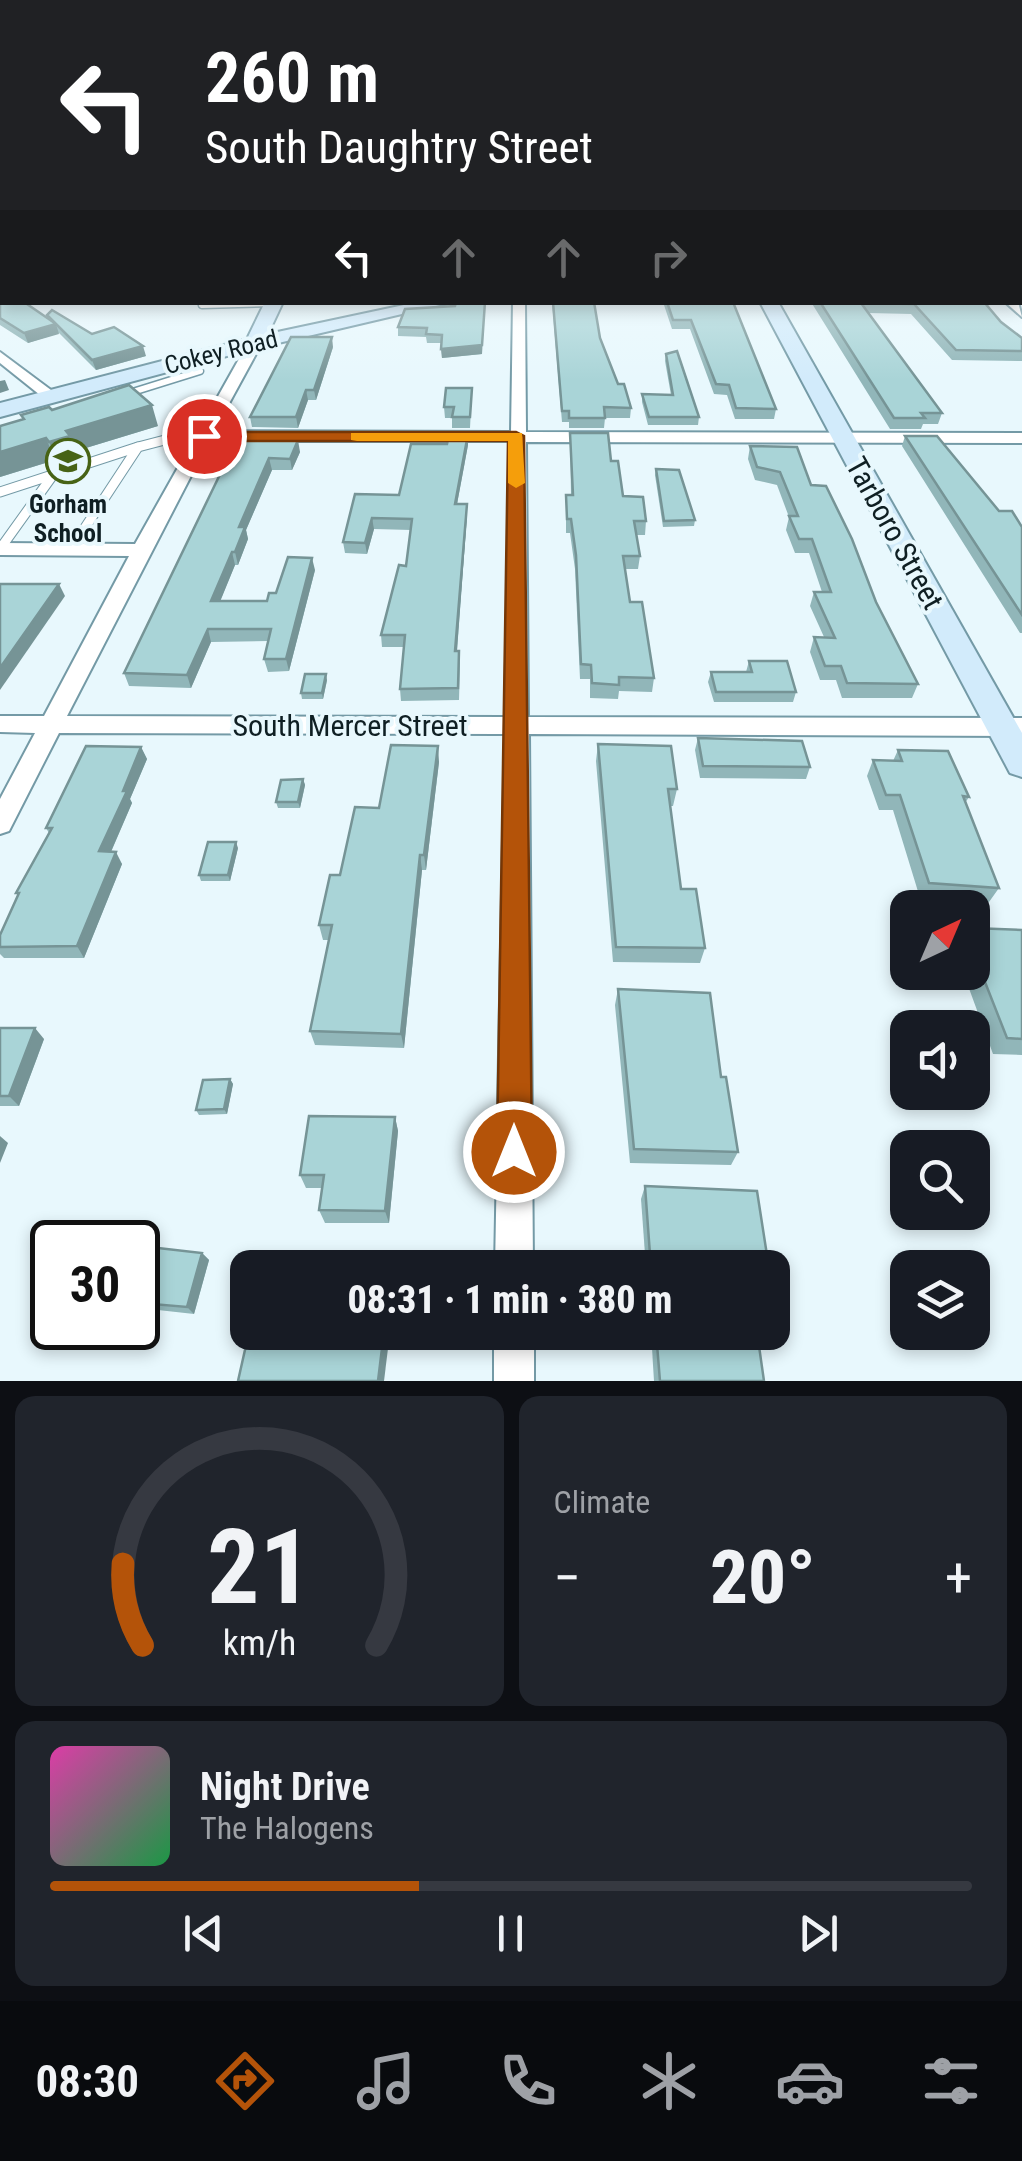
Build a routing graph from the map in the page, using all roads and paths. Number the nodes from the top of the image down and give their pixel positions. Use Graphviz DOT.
graph roads {
  1 [pos="273,305"];
  2 [pos="418,305"];
  3 [pos="519,305"];
  4 [pos="771,305"];
  5 [pos="384,309"];
  6 [pos="254,343"];
  7 [pos="0,356"];
  8 [pos="200,370"];
  9 [pos="50,396"];
  10 [pos="109,400"];
  11 [pos="0,410"];
  12 [pos="205,432"];
  13 [pos="516,436"];
  14 [pos="843,438"];
  15 [pos="1022,438"];
  16 [pos="138,447"];
  17 [pos="54,474"];
  18 [pos="0,492"];
  19 [pos="0,549"];
  20 [pos="71,549"];
  21 [pos="141,550"];
  22 [pos="0,724"];
  23 [pos="52,724"];
  24 [pos="516,726"];
  25 [pos="1011,727"];
  26 [pos="1022,764"];
  27 [pos="0,824"];
  28 [pos="514,1250"];
  29 [pos="514,1350"];
  30 [pos="514,1381"];
  1 -- 6 [label="street"];
  2 -- 5 [label="street, Cokey Road"];
  3 -- 13 [label="street"];
  4 -- 14 [label="street, Tarboro Street"];
  5 -- 6 [label="street, Cokey Road"];
  6 -- 9 [label="street, Cokey Road"];
  6 -- 12 [label="street"];
  7 -- 9 [label="street"];
  8 -- 10 [label="lane"];
  9 -- 11 [label="street, Cokey Road"];
  12 -- 13 [label="street"];
  12 -- 16 [label="lane"];
  12 -- 21 [label="street"];
  13 -- 14 [label="street"];
  13 -- 24 [label="street"];
  14 -- 15 [label="street"];
  14 -- 25 [label="street, Tarboro Street"];
  16 -- 17 [label="lane"];
  16 -- 20 [label="lane"];
  17 -- 18 [label="lane"];
  17 -- 19 [label="lane"];
  19 -- 20 [label="street"];
  20 -- 21 [label="street"];
  21 -- 23 [label="street"];
  22 -- 23 [label="street, South Mercer Street"];
  23 -- 24 [label="street, South Mercer Street"];
  23 -- 27 [label="street"];
  24 -- 25 [label="street, South Mercer Street"];
  24 -- 28 [label="street"];
  25 -- 26 [label="street, Tarboro Street"];
  29 -- 30 [label="street"];
}
